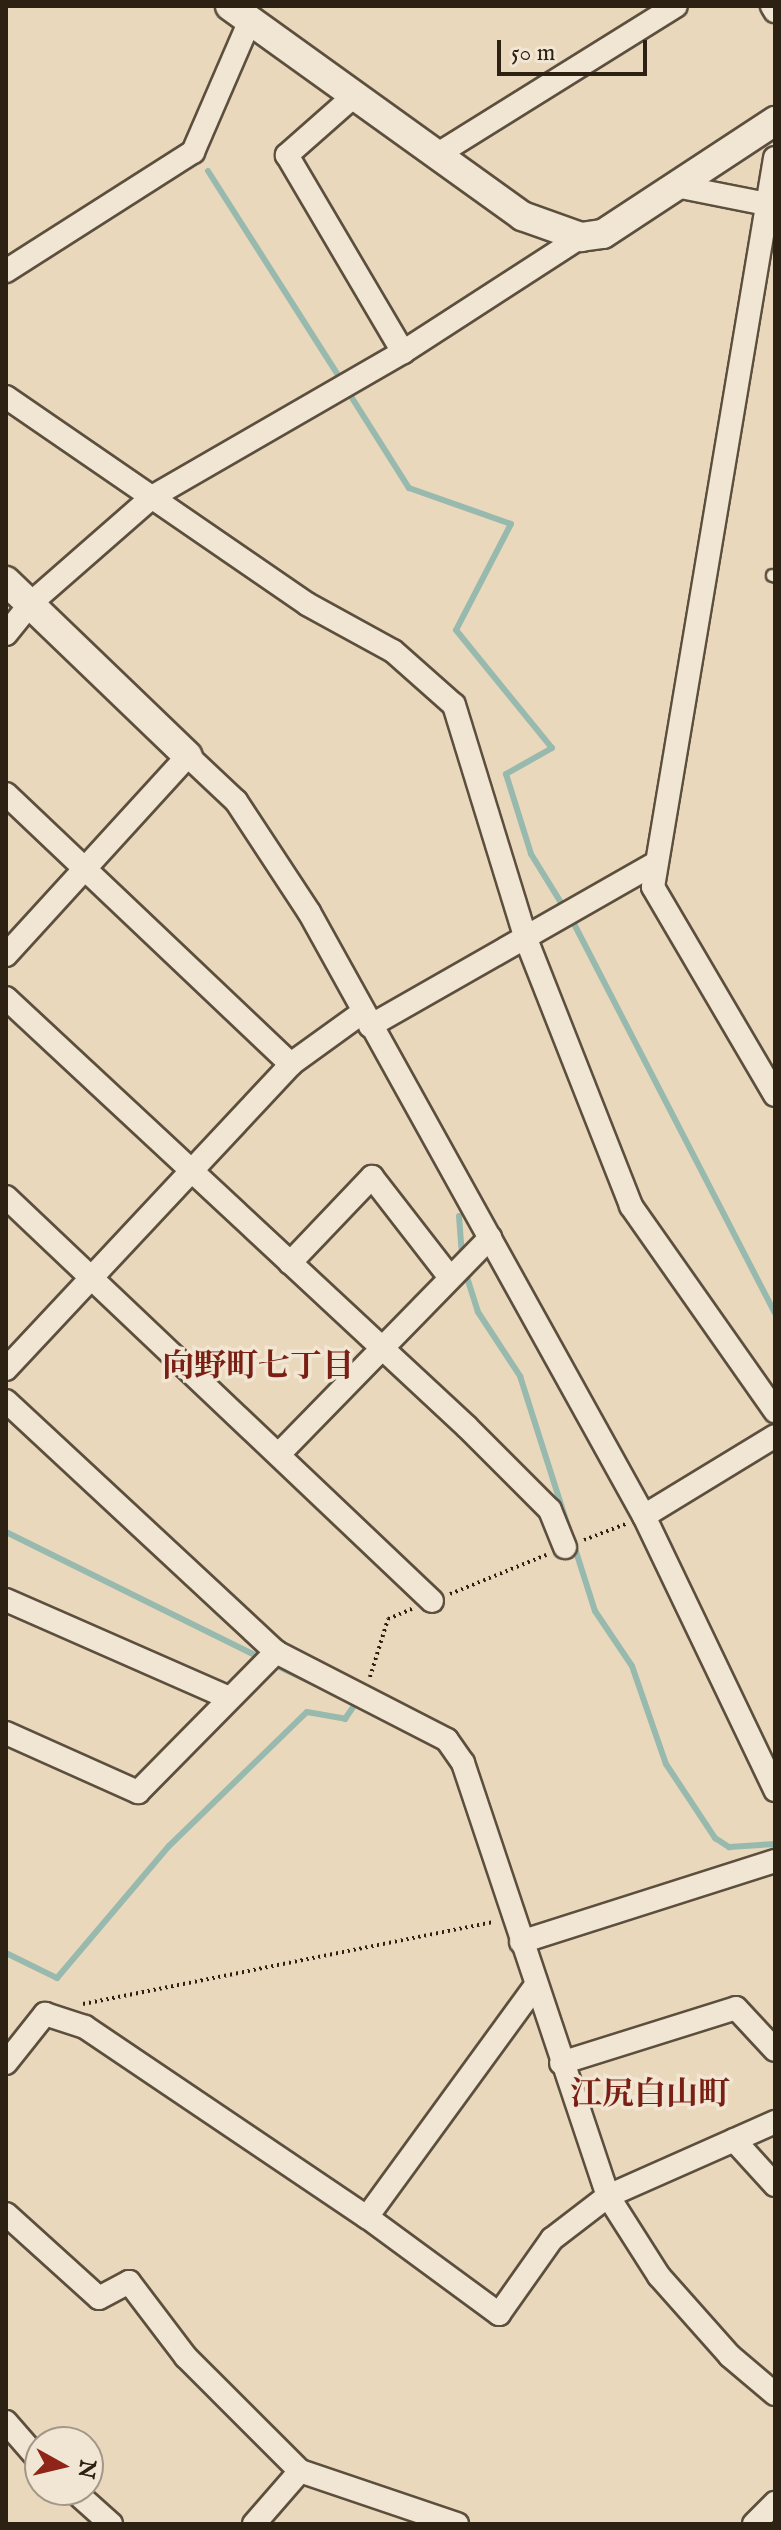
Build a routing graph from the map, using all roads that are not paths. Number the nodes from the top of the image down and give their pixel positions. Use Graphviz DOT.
graph roads {
  1 [pos="676,6"];
  2 [pos="240,13"];
  3 [pos="355,95"];
  4 [pos="775,121"];
  5 [pos="438,154"];
  6 [pos="774,166"];
  7 [pos="681,187"];
  8 [pos="767,204"];
  9 [pos="581,237"];
  10 [pos="6,271"];
  11 [pos="403,352"];
  12 [pos="6,397"];
  13 [pos="152,497"];
  14 [pos="6,581"];
  15 [pos="31,603"];
  16 [pos="6,634"];
  17 [pos="188,756"];
  18 [pos="6,794"];
  19 [pos="656,863"];
  20 [pos="86,870"];
  21 [pos="526,939"];
  22 [pos="6,955"];
  23 [pos="6,998"];
  24 [pos="366,1019"];
  25 [pos="291,1064"];
  26 [pos="775,1095"];
  27 [pos="190,1172"];
  28 [pos="6,1197"];
  29 [pos="490,1238"];
  30 [pos="290,1263"];
  31 [pos="448,1275"];
  32 [pos="92,1277"];
  33 [pos="380,1348"];
  34 [pos="6,1369"];
  35 [pos="6,1401"];
  36 [pos="775,1411"];
  37 [pos="775,1436"];
  38 [pos="280,1453"];
  39 [pos="644,1516"];
  40 [pos="565,1547"];
  41 [pos="6,1600"];
  42 [pos="432,1601"];
  43 [pos="276,1652"];
  44 [pos="229,1698"];
  45 [pos="6,1733"];
  46 [pos="775,1790"];
  47 [pos="775,1861"];
  48 [pos="521,1942"];
  49 [pos="535,1987"];
  50 [pos="775,2050"];
  51 [pos="6,2063"];
  52 [pos="561,2063"];
  53 [pos="775,2122"];
  54 [pos="734,2140"];
  55 [pos="775,2185"];
  56 [pos="608,2196"];
  57 [pos="6,2214"];
  58 [pos="367,2217"];
  59 [pos="775,2394"];
  60 [pos="6,2422"];
  61 [pos="24,2443"];
  62 [pos="300,2471"];
  63 [pos="775,2503"];
  64 [pos="91,2506"];
  65 [pos="111,2524"];
  66 [pos="254,2524"];
  67 [pos="457,2524"];
  68 [pos="754,2524"];
  1 -- 5 [label="street"];
  2 -- 3 [label="street"];
  2 -- 10 [label="street"];
  3 -- 5 [label="street"];
  3 -- 11 [label="street"];
  4 -- 7 [label="street"];
  5 -- 9 [label="street"];
  6 -- 8 [label="street"];
  7 -- 8 [label="street"];
  7 -- 9 [label="street"];
  8 -- 19 [label="street"];
  9 -- 11 [label="street"];
  11 -- 13 [label="street"];
  12 -- 13 [label="street"];
  13 -- 15 [label="street"];
  13 -- 21 [label="street"];
  14 -- 15 [label="street"];
  15 -- 16 [label="street"];
  15 -- 17 [label="street"];
  17 -- 20 [label="street"];
  17 -- 24 [label="street"];
  18 -- 20 [label="street"];
  19 -- 21 [label="street"];
  19 -- 26 [label="street"];
  20 -- 22 [label="street"];
  20 -- 25 [label="street"];
  21 -- 24 [label="street"];
  21 -- 36 [label="street"];
  23 -- 27 [label="street"];
  24 -- 25 [label="street"];
  24 -- 29 [label="street"];
  25 -- 27 [label="street"];
  27 -- 30 [label="street"];
  27 -- 32 [label="street"];
  28 -- 32 [label="street"];
  29 -- 31 [label="street"];
  29 -- 39 [label="street"];
  30 -- 31 [label="street"];
  30 -- 33 [label="street"];
  31 -- 33 [label="street"];
  32 -- 34 [label="street"];
  32 -- 38 [label="street"];
  33 -- 38 [label="street"];
  33 -- 40 [label="street"];
  35 -- 43 [label="street"];
  37 -- 39 [label="street"];
  38 -- 42 [label="street"];
  39 -- 46 [label="street"];
  41 -- 44 [label="street"];
  43 -- 44 [label="street"];
  43 -- 48 [label="street"];
  44 -- 45 [label="street"];
  47 -- 48 [label="street"];
  48 -- 49 [label="street"];
  49 -- 52 [label="street"];
  49 -- 58 [label="street"];
  50 -- 52 [label="street"];
  51 -- 58 [label="street"];
  52 -- 56 [label="street"];
  53 -- 54 [label="street"];
  54 -- 55 [label="street"];
  54 -- 56 [label="street"];
  56 -- 58 [label="street"];
  56 -- 59 [label="street"];
  57 -- 62 [label="street"];
  60 -- 61 [label="street"];
  62 -- 66 [label="street"];
  62 -- 67 [label="street"];
  63 -- 68 [label="street"];
  64 -- 65 [label="street"];
}
